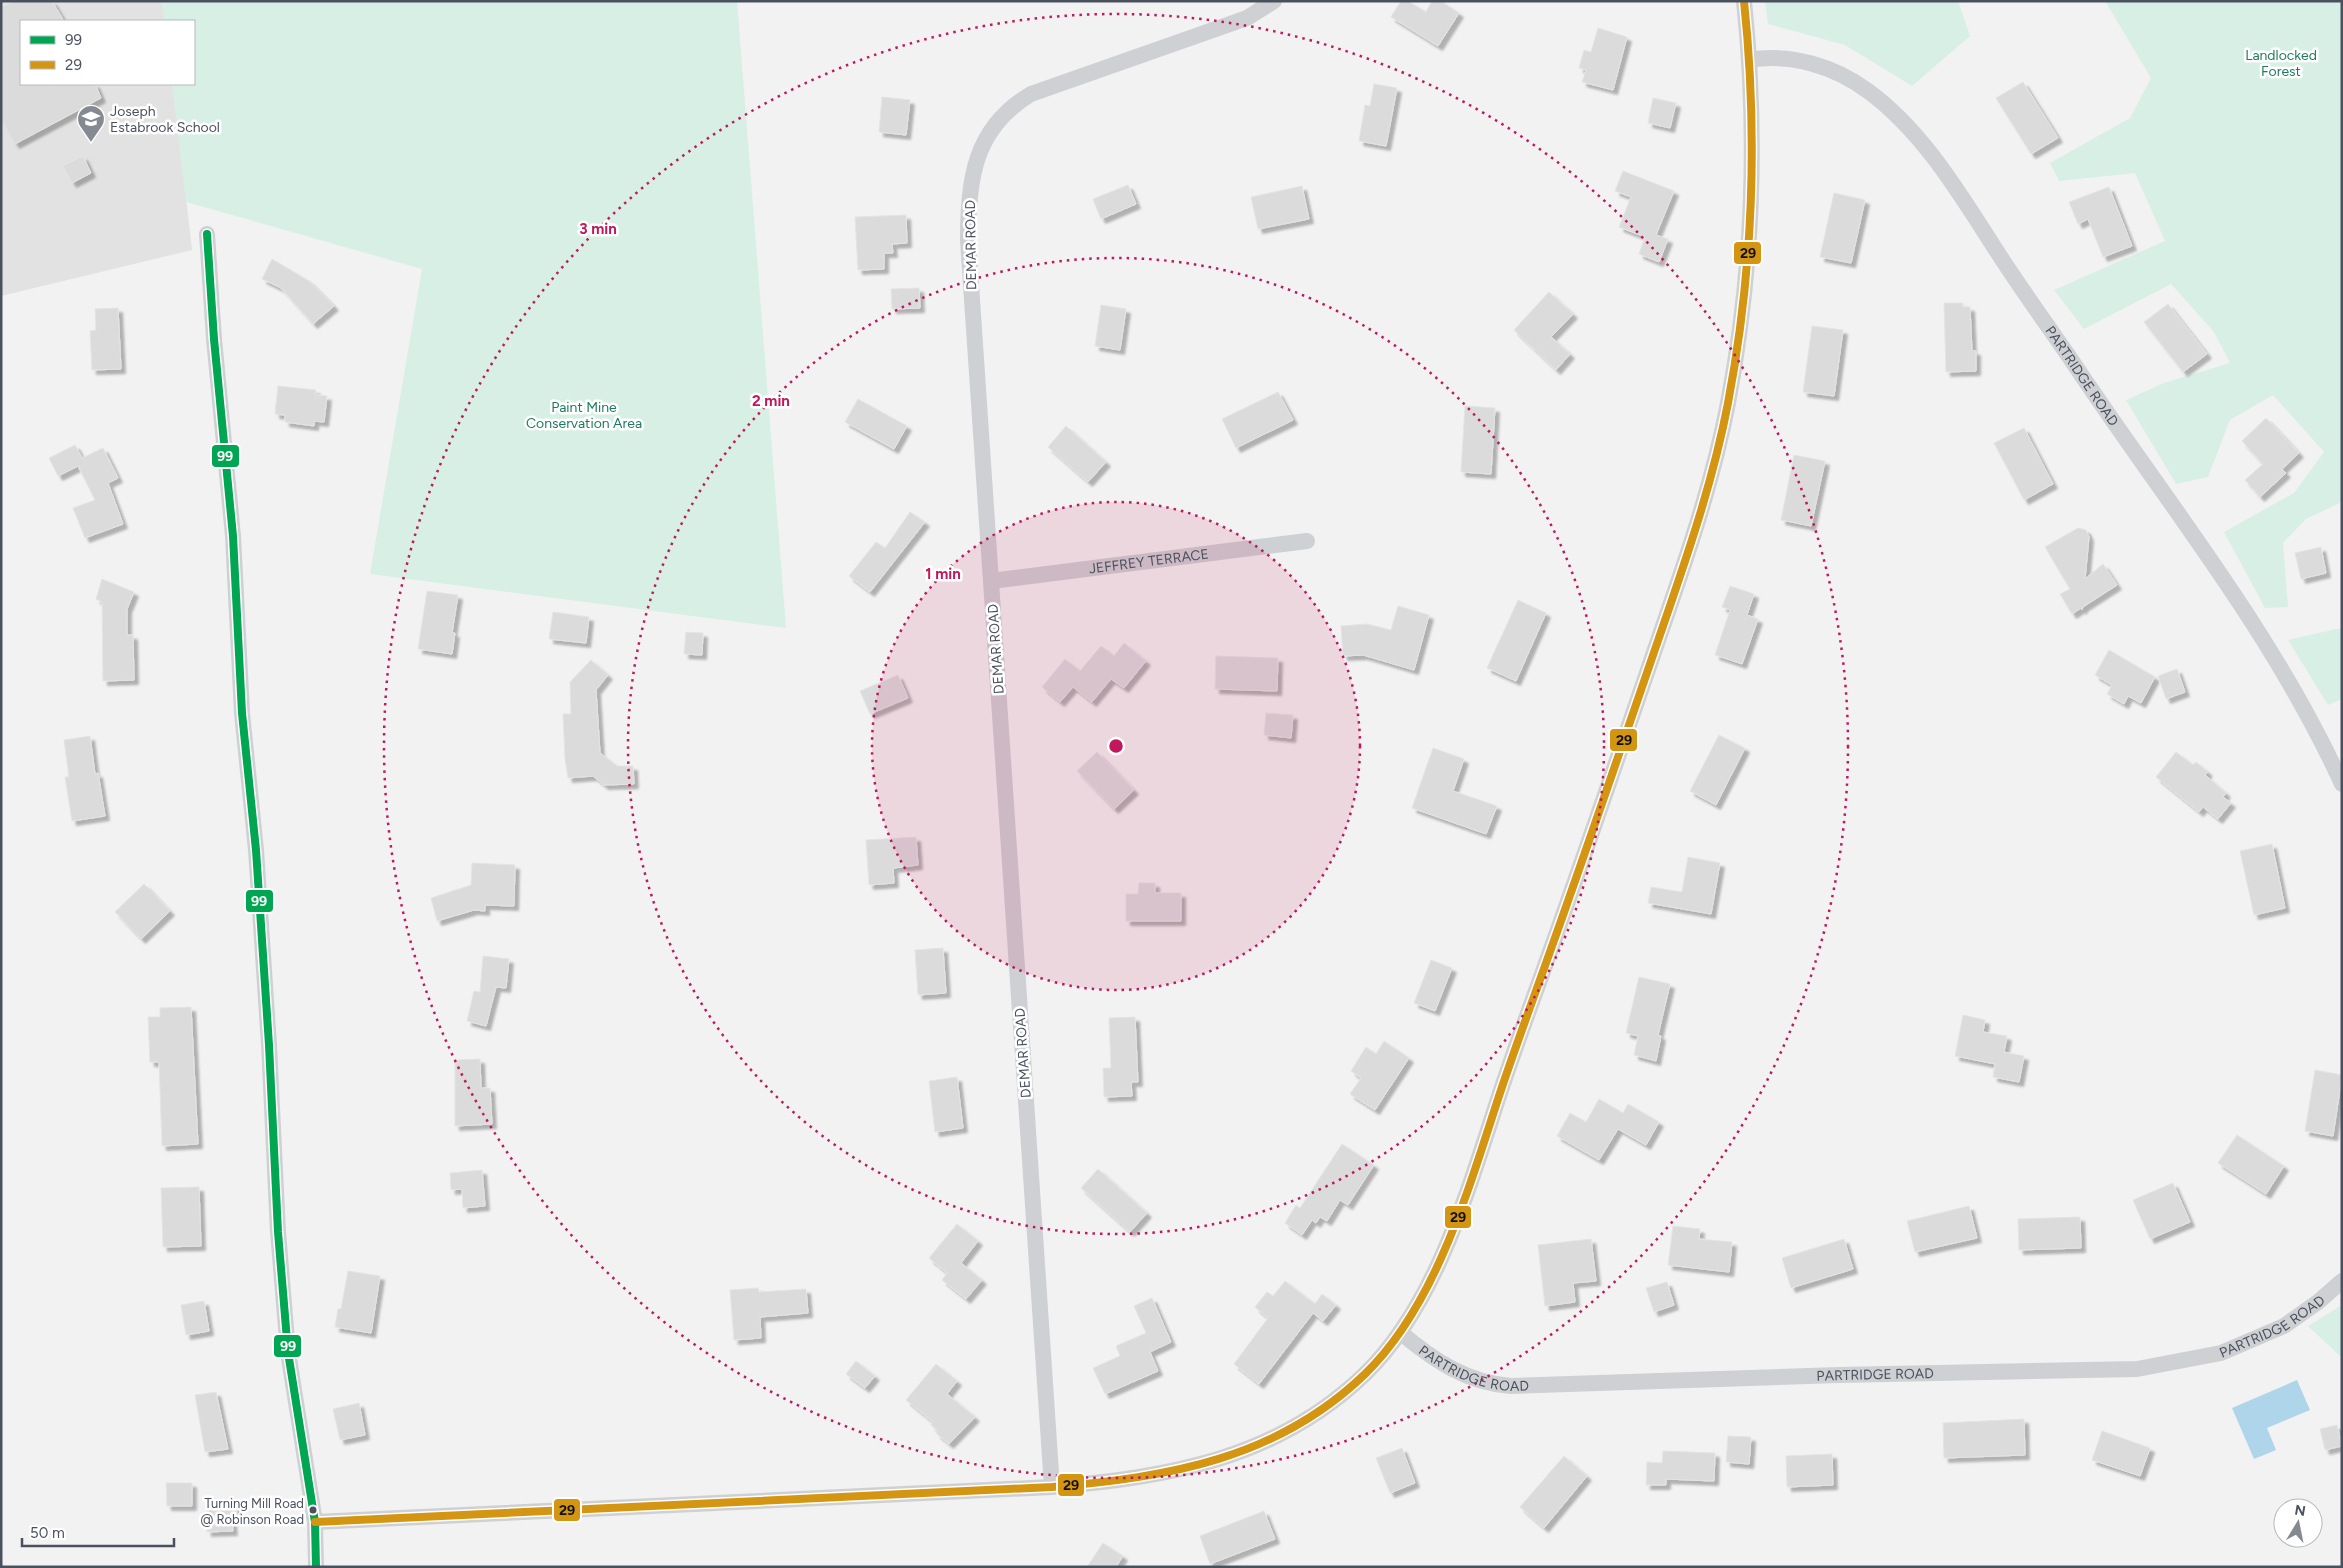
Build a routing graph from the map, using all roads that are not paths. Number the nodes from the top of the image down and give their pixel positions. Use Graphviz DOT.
graph roads {
  1 [pos="1274,1"];
  2 [pos="1744,1"];
  3 [pos="1749,60"];
  4 [pos="207,234"];
  5 [pos="1307,541"];
  6 [pos="991,581"];
  7 [pos="2342,784"];
  8 [pos="2342,1281"];
  9 [pos="1400,1332"];
  10 [pos="1052,1487"];
  11 [pos="315,1522"];
  12 [pos="316,1567"];
  1 -- 6 [label="street, DEMAR ROAD"];
  2 -- 3 [label="street"];
  3 -- 7 [label="street, PARTRIDGE ROAD"];
  3 -- 9 [label="street"];
  4 -- 11 [label="street"];
  5 -- 6 [label="street, JEFFREY TERRACE"];
  6 -- 10 [label="street, DEMAR ROAD"];
  8 -- 9 [label="street, PARTRIDGE ROAD"];
  9 -- 10 [label="street"];
  10 -- 11 [label="street"];
  11 -- 12 [label="street"];
}
